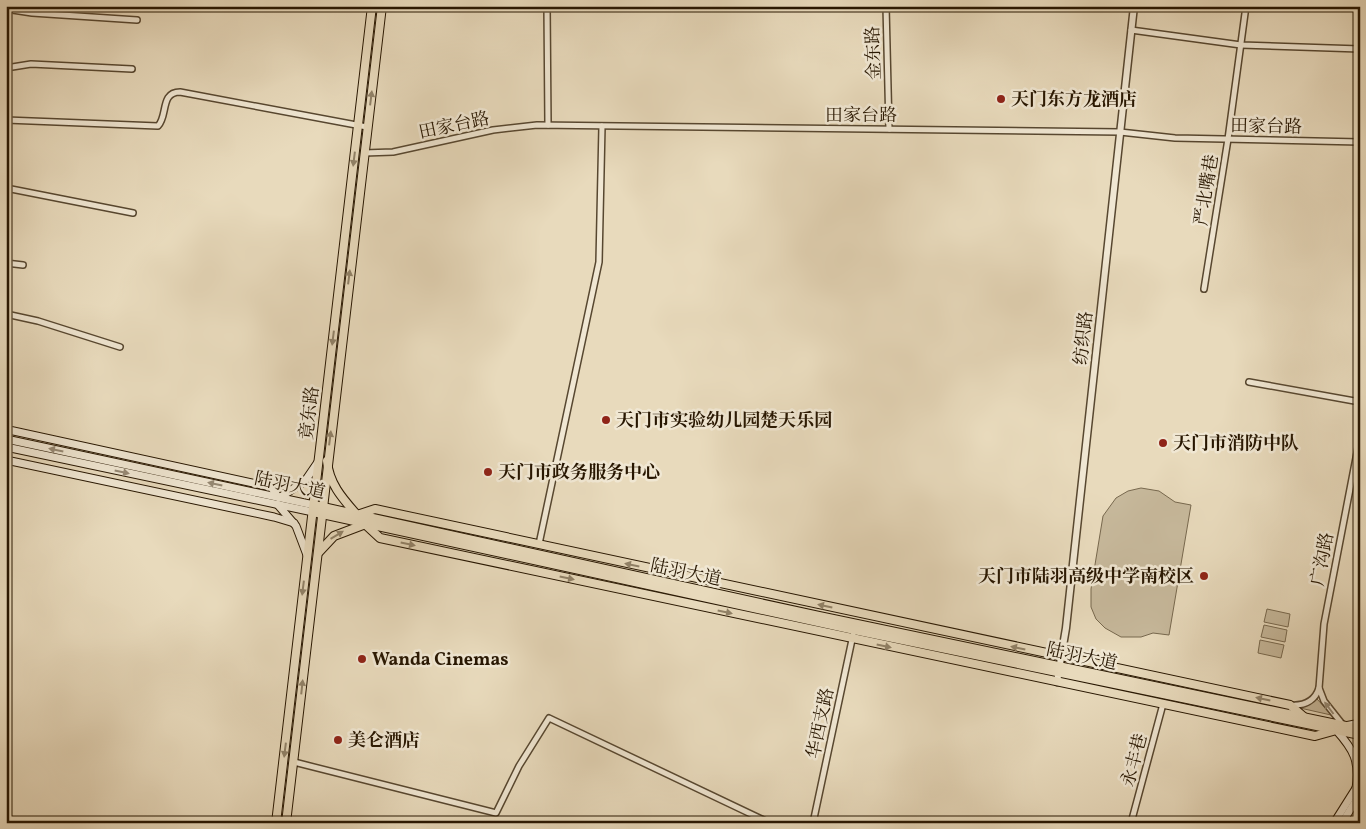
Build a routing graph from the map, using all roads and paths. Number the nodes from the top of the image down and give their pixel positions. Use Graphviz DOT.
graph roads {
  1 [pos="372,6"];
  2 [pos="382,6"];
  3 [pos="548,6"];
  4 [pos="886,6"];
  5 [pos="1134,6"];
  6 [pos="1246,6"];
  7 [pos="6,9"];
  8 [pos="137,20"];
  9 [pos="1131,30"];
  10 [pos="1241,45"];
  11 [pos="1360,49"];
  12 [pos="6,68"];
  13 [pos="132,69"];
  14 [pos="6,120"];
  15 [pos="358,125"];
  16 [pos="548,125"];
  17 [pos="367,126"];
  18 [pos="602,126"];
  19 [pos="889,129"];
  20 [pos="1120,132"];
  21 [pos="1228,139"];
  22 [pos="1360,142"];
  23 [pos="364,153"];
  24 [pos="6,188"];
  25 [pos="133,213"];
  26 [pos="6,263"];
  27 [pos="23,265"];
  28 [pos="1204,289"];
  29 [pos="6,314"];
  30 [pos="120,347"];
  31 [pos="1248,382"];
  32 [pos="1360,402"];
  33 [pos="6,432"];
  34 [pos="1360,437"];
  35 [pos="6,439"];
  36 [pos="6,447"];
  37 [pos="6,460"];
  38 [pos="323,460"];
  39 [pos="278,501"];
  40 [pos="313,509"];
  41 [pos="322,510"];
  42 [pos="357,515"];
  43 [pos="294,523"];
  44 [pos="365,524"];
  45 [pos="539,544"];
  46 [pos="307,555"];
  47 [pos="316,556"];
  48 [pos="854,630"];
  49 [pos="852,639"];
  50 [pos="1061,657"];
  51 [pos="1059,670"];
  52 [pos="1057,682"];
  53 [pos="1319,688"];
  54 [pos="1163,704"];
  55 [pos="1290,705"];
  56 [pos="1306,718"];
  57 [pos="1360,723"];
  58 [pos="1344,726"];
  59 [pos="1360,729"];
  60 [pos="1336,730"];
  61 [pos="1360,735"];
  62 [pos="294,762"];
  63 [pos="1358,788"];
  64 [pos="276,823"];
  65 [pos="286,823"];
  66 [pos="770,823"];
  67 [pos="812,823"];
  68 [pos="1131,823"];
  69 [pos="1334,823"];
  70 [pos="1342,823"];
  1 -- 15 [label="main road, 竟东路"];
  17 -- 2 [label="main road, 竟东路, one-way"];
  3 -- 16 [label="street"];
  4 -- 19 [label="street, 金东路"];
  5 -- 9 [label="street, 纺织路"];
  6 -- 10 [label="street, 严北嘴巷"];
  7 -- 8 [label="street"];
  9 -- 10 [label="street"];
  9 -- 20 [label="street, 纺织路"];
  10 -- 11 [label="street"];
  10 -- 21 [label="street, 严北嘴巷"];
  12 -- 13 [label="street"];
  14 -- 15 [label="street"];
  15 -- 17 [label="street"];
  15 -- 38 [label="main road, 竟东路, one-way"];
  16 -- 18 [label="street, 田家台路"];
  16 -- 23 [label="street, 田家台路"];
  17 -- 23 [label="main road, 竟东路"];
  18 -- 19 [label="street, 田家台路"];
  18 -- 45 [label="street"];
  19 -- 20 [label="street, 田家台路"];
  20 -- 21 [label="street, 田家台路"];
  20 -- 50 [label="street, 纺织路"];
  21 -- 22 [label="street, 田家台路"];
  21 -- 28 [label="street, 严北嘴巷"];
  38 -- 23 [label="main road, 竟东路, one-way"];
  24 -- 25 [label="street"];
  26 -- 27 [label="street"];
  29 -- 30 [label="street"];
  31 -- 32 [label="street"];
  33 -- 39 [label="main road"];
  34 -- 53 [label="street, 广沟路"];
  39 -- 35 [label="main road, 陆羽大道, one-way"];
  36 -- 39 [label="main road, 陆羽大道, one-way"];
  37 -- 43 [label="main road"];
  38 -- 39 [label="main road"];
  38 -- 40 [label="main road, 竟东路"];
  38 -- 41 [label="main road, 竟东路"];
  38 -- 42 [label="main road"];
  39 -- 40 [label="main road, 陆羽大道"];
  39 -- 43 [label="main road"];
  40 -- 41 [label="main road, 陆羽大道"];
  40 -- 46 [label="main road, 竟东路"];
  41 -- 42 [label="main road, 陆羽大道"];
  41 -- 44 [label="main road, 陆羽大道"];
  41 -- 47 [label="main road, 竟东路"];
  42 -- 45 [label="main road"];
  42 -- 51 [label="main road, 陆羽大道"];
  43 -- 46 [label="main road"];
  47 -- 44 [label="main road, one-way"];
  44 -- 48 [label="main road, 陆羽大道"];
  44 -- 49 [label="main road, one-way"];
  50 -- 45 [label="main road, one-way"];
  46 -- 64 [label="main road, 竟东路, one-way"];
  62 -- 47 [label="main road, 竟东路, one-way"];
  48 -- 49 [label="street, 华西支路"];
  48 -- 51 [label="main road, 陆羽大道"];
  49 -- 52 [label="main road, one-way"];
  49 -- 67 [label="street, 华西支路"];
  50 -- 51 [label="street, 纺织路"];
  55 -- 50 [label="main road, one-way"];
  51 -- 52 [label="street, 纺织路"];
  51 -- 56 [label="main road, 陆羽大道"];
  51 -- 60 [label="main road, 陆羽大道"];
  52 -- 54 [label="main road"];
  53 -- 55 [label="street"];
  58 -- 53 [label="street, one-way"];
  54 -- 60 [label="main road"];
  54 -- 68 [label="street, 永丰巷"];
  55 -- 56 [label="main road"];
  56 -- 58 [label="main road, 陆羽大道"];
  57 -- 58 [label="main road"];
  58 -- 59 [label="main road, 陆羽大道"];
  60 -- 61 [label="main road, 陆羽大道"];
  60 -- 63 [label="main road"];
  62 -- 65 [label="main road, 竟东路"];
  62 -- 66 [label="street"];
  63 -- 69 [label="main road"];
  63 -- 70 [label="main road"];
}
